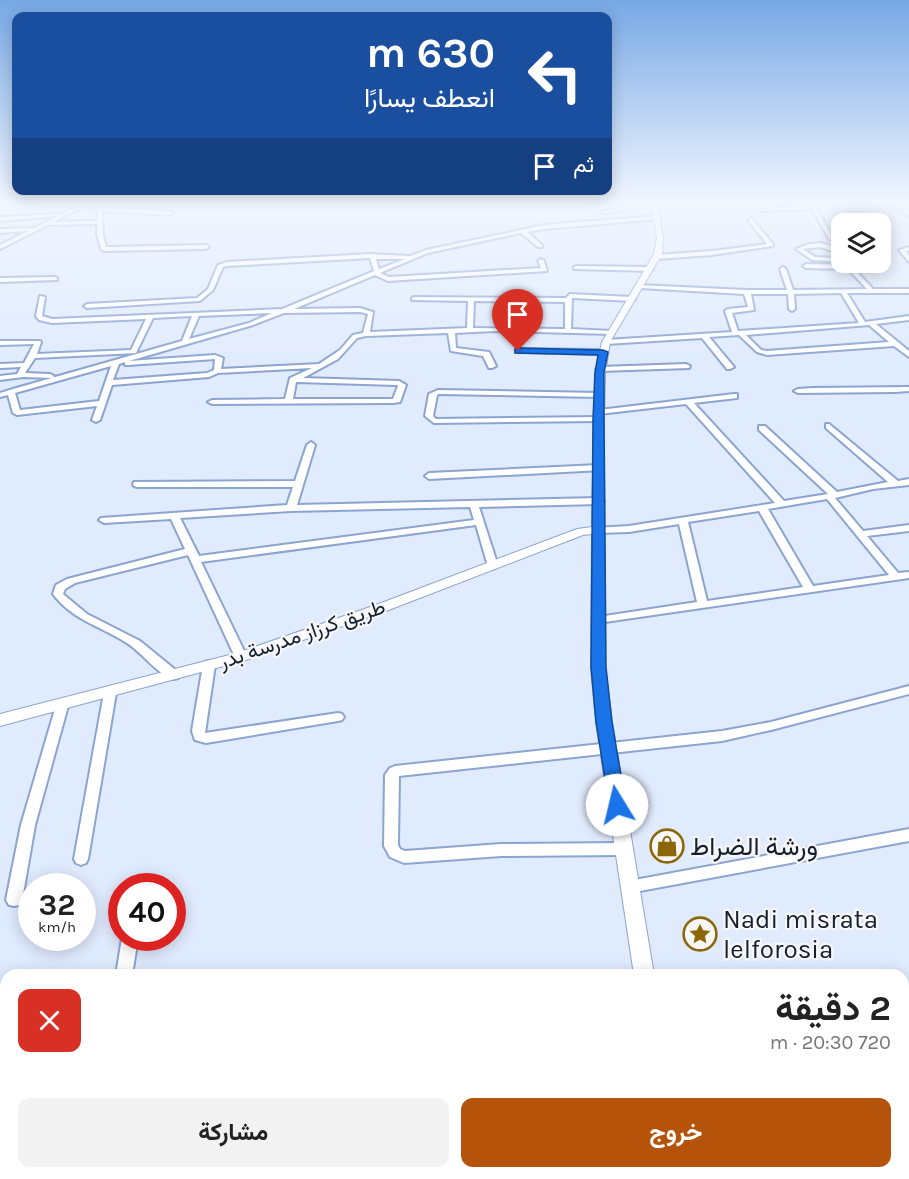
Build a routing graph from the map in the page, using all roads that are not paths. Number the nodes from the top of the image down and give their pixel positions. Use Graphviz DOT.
graph roads {
  1 [pos="373,257"];
  2 [pos="411,257"];
  3 [pos="655,257"];
  4 [pos="686,257"];
  5 [pos="811,257"];
  6 [pos="831,260"];
  7 [pos="540,261"];
  8 [pos="653,263"];
  9 [pos="831,265"];
  10 [pos="807,266"];
  11 [pos="576,268"];
  12 [pos="783,269"];
  13 [pos="377,273"];
  14 [pos="857,273"];
  15 [pos="55,279"];
  16 [pos="0,280"];
  17 [pos="640,286"];
  18 [pos="909,291"];
  19 [pos="747,292"];
  20 [pos="791,292"];
  21 [pos="843,292"];
  22 [pos="872,292"];
  23 [pos="42,297"];
  24 [pos="414,299"];
  25 [pos="471,299"];
  26 [pos="632,299"];
  27 [pos="568,300"];
  28 [pos="87,306"];
  29 [pos="792,309"];
  30 [pos="283,311"];
  31 [pos="196,315"];
  32 [pos="150,317"];
  33 [pos="909,318"];
  34 [pos="867,323"];
  35 [pos="470,330"];
  36 [pos="451,331"];
  37 [pos="568,331"];
  38 [pos="366,334"];
  39 [pos="738,334"];
  40 [pos="704,336"];
  41 [pos="184,341"];
  42 [pos="607,342"];
  43 [pos="0,343"];
  44 [pos="894,344"];
  45 [pos="518,351"];
  46 [pos="134,352"];
  47 [pos="146,353"];
  48 [pos="33,355"];
  49 [pos="909,355"];
  50 [pos="115,362"];
  51 [pos="26,365"];
  52 [pos="0,366"];
  53 [pos="324,366"];
  54 [pos="492,366"];
  55 [pos="686,366"];
  56 [pos="730,366"];
  57 [pos="600,369"];
  58 [pos="217,371"];
  59 [pos="21,376"];
  60 [pos="63,376"];
  61 [pos="0,378"];
  62 [pos="293,380"];
  63 [pos="109,383"];
  64 [pos="909,389"];
  65 [pos="798,391"];
  66 [pos="11,392"];
  67 [pos="0,395"];
  68 [pos="599,395"];
  69 [pos="734,396"];
  70 [pos="289,400"];
  71 [pos="688,401"];
  72 [pos="212,402"];
  73 [pos="102,403"];
  74 [pos="599,415"];
  75 [pos="96,420"];
  76 [pos="829,426"];
  77 [pos="762,428"];
  78 [pos="311,445"];
  79 [pos="599,468"];
  80 [pos="429,476"];
  81 [pos="909,482"];
  82 [pos="895,483"];
  83 [pos="137,484"];
  84 [pos="298,484"];
  85 [pos="832,496"];
  86 [pos="599,501"];
  87 [pos="781,504"];
  88 [pos="474,506"];
  89 [pos="762,507"];
  90 [pos="291,508"];
  91 [pos="175,517"];
  92 [pos="104,520"];
  93 [pos="683,521"];
  94 [pos="479,522"];
  95 [pos="909,528"];
  96 [pos="598,530"];
  97 [pos="861,534"];
  98 [pos="193,556"];
  99 [pos="493,566"];
  100 [pos="909,575"];
  101 [pos="896,577"];
  102 [pos="810,590"];
  103 [pos="703,605"];
  104 [pos="598,620"];
  105 [pos="241,657"];
  106 [pos="209,665"];
  107 [pos="174,675"];
  108 [pos="909,690"];
  109 [pos="110,693"];
  110 [pos="62,706"];
  111 [pos="338,717"];
  112 [pos="0,720"];
  113 [pos="608,750"];
  114 [pos="909,835"];
  115 [pos="624,849"];
  116 [pos="81,859"];
  117 [pos="629,887"];
  118 [pos="14,900"];
  119 [pos="128,951"];
  120 [pos="125,969"];
  121 [pos="643,969"];
  1 -- 13 [label="street"];
  1 -- 28 [label="street"];
  2 -- 13 [label="street"];
  3 -- 8 [label="street"];
  4 -- 8 [label="street"];
  5 -- 6 [label="street"];
  7 -- 13 [label="street"];
  8 -- 11 [label="street"];
  8 -- 17 [label="street"];
  9 -- 10 [label="street"];
  12 -- 20 [label="street"];
  13 -- 30 [label="street"];
  14 -- 22 [label="street"];
  15 -- 16 [label="street"];
  17 -- 19 [label="street"];
  17 -- 26 [label="street"];
  18 -- 22 [label="street"];
  19 -- 20 [label="street"];
  19 -- 39 [label="street"];
  20 -- 21 [label="street"];
  20 -- 29 [label="street"];
  21 -- 22 [label="street"];
  21 -- 34 [label="street"];
  23 -- 32 [label="street"];
  24 -- 25 [label="street"];
  25 -- 27 [label="street"];
  25 -- 35 [label="street"];
  26 -- 27 [label="street"];
  26 -- 42 [label="street"];
  27 -- 37 [label="street"];
  30 -- 31 [label="street"];
  30 -- 38 [label="street"];
  30 -- 41 [label="street"];
  31 -- 32 [label="street"];
  31 -- 41 [label="street"];
  32 -- 46 [label="street"];
  33 -- 34 [label="street"];
  34 -- 39 [label="street"];
  34 -- 44 [label="street"];
  35 -- 36 [label="street"];
  35 -- 37 [label="street"];
  36 -- 38 [label="street"];
  36 -- 54 [label="street"];
  37 -- 42 [label="street"];
  38 -- 53 [label="street"];
  39 -- 40 [label="street"];
  39 -- 44 [label="street"];
  40 -- 42 [label="street"];
  40 -- 56 [label="street"];
  41 -- 47 [label="street"];
  42 -- 45 [label="street"];
  42 -- 57 [label="street"];
  43 -- 48 [label="street"];
  44 -- 49 [label="street"];
  46 -- 47 [label="street"];
  46 -- 48 [label="street"];
  47 -- 50 [label="street"];
  48 -- 51 [label="street"];
  50 -- 58 [label="street"];
  50 -- 60 [label="street"];
  50 -- 63 [label="street"];
  51 -- 52 [label="street"];
  51 -- 59 [label="street"];
  53 -- 58 [label="street"];
  53 -- 62 [label="street"];
  55 -- 57 [label="street"];
  57 -- 68 [label="street"];
  58 -- 63 [label="street"];
  59 -- 60 [label="street"];
  59 -- 61 [label="street"];
  60 -- 66 [label="street"];
  62 -- 70 [label="street"];
  62 -- 70 [label="street"];
  63 -- 73 [label="street"];
  64 -- 65 [label="street"];
  66 -- 67 [label="street"];
  66 -- 73 [label="street"];
  68 -- 74 [label="street"];
  68 -- 74 [label="street"];
  69 -- 71 [label="street"];
  70 -- 72 [label="street"];
  71 -- 74 [label="street"];
  71 -- 87 [label="street"];
  73 -- 75 [label="street"];
  74 -- 79 [label="street"];
  76 -- 82 [label="street"];
  77 -- 85 [label="street"];
  78 -- 84 [label="street"];
  79 -- 80 [label="street"];
  79 -- 86 [label="street"];
  81 -- 82 [label="street"];
  82 -- 85 [label="street"];
  83 -- 84 [label="street"];
  84 -- 90 [label="street"];
  85 -- 87 [label="street"];
  85 -- 97 [label="street"];
  86 -- 88 [label="street"];
  86 -- 96 [label="street"];
  87 -- 89 [label="street"];
  88 -- 90 [label="street"];
  88 -- 94 [label="street"];
  89 -- 93 [label="street"];
  89 -- 102 [label="street"];
  90 -- 91 [label="street"];
  91 -- 92 [label="street"];
  91 -- 98 [label="street"];
  93 -- 96 [label="street"];
  93 -- 103 [label="street"];
  94 -- 98 [label="street"];
  94 -- 99 [label="street"];
  95 -- 97 [label="street"];
  96 -- 99 [label="street, طريق كرزاز مدرسة بدر"];
  96 -- 104 [label="street"];
  97 -- 101 [label="street"];
  98 -- 105 [label="street"];
  98 -- 107 [label="street"];
  99 -- 105 [label="street, طريق كرزاز مدرسة بدر"];
  100 -- 101 [label="street"];
  101 -- 102 [label="street"];
  102 -- 103 [label="street"];
  103 -- 104 [label="street"];
  104 -- 113 [label="street"];
  105 -- 106 [label="street, طريق كرزاز مدرسة بدر"];
  106 -- 107 [label="street, طريق كرزاز مدرسة بدر"];
  106 -- 111 [label="street"];
  107 -- 109 [label="street, طريق كرزاز مدرسة بدر"];
  108 -- 113 [label="street"];
  109 -- 110 [label="street, طريق كرزاز مدرسة بدر"];
  109 -- 116 [label="street"];
  110 -- 112 [label="street, طريق كرزاز مدرسة بدر"];
  110 -- 118 [label="street"];
  113 -- 115 [label="street"];
  113 -- 115 [label="street"];
  114 -- 117 [label="street"];
  115 -- 117 [label="street"];
  117 -- 121 [label="street"];
  119 -- 120 [label="street"];
}
